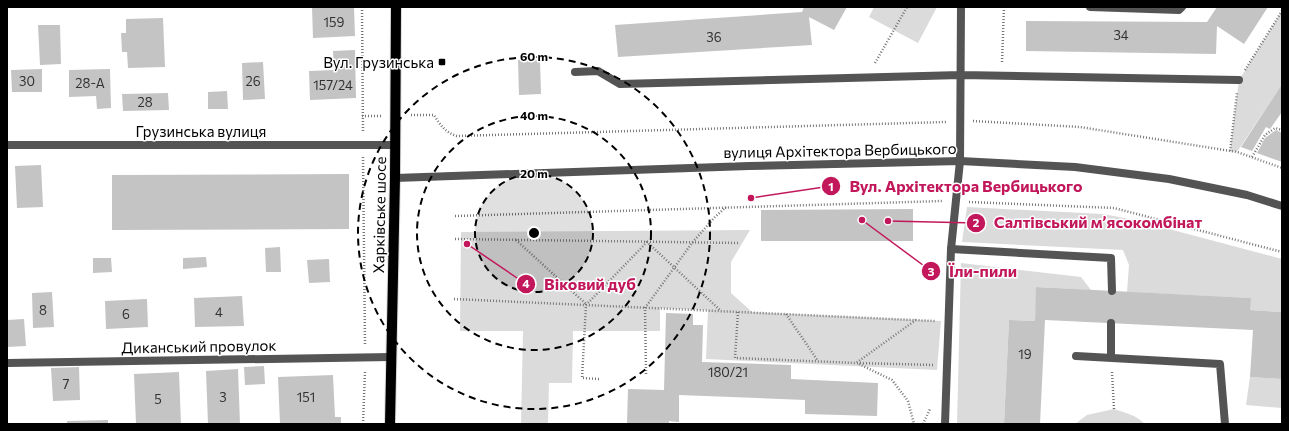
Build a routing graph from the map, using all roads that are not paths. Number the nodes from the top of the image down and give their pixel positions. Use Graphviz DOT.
graph roads {
  1 [pos="396,7"];
  2 [pos="961,7"];
  3 [pos="1090,7"];
  4 [pos="1182,7"];
  5 [pos="575,72"];
  6 [pos="961,75"];
  7 [pos="1239,80"];
  8 [pos="7,145"];
  9 [pos="395,145"];
  10 [pos="960,161"];
  11 [pos="395,178"];
  12 [pos="1282,206"];
  13 [pos="951,249"];
  14 [pos="1112,291"];
  15 [pos="1111,323"];
  16 [pos="1076,356"];
  17 [pos="391,357"];
  18 [pos="1111,357"];
  19 [pos="7,363"];
  20 [pos="390,424"];
  21 [pos="945,424"];
  22 [pos="1225,424"];
  1 -- 9 [label="main road, Харківське шосе"];
  2 -- 6 [label="street"];
  3 -- 4 [label="street"];
  5 -- 6 [label="street"];
  6 -- 7 [label="street"];
  6 -- 10 [label="street"];
  8 -- 9 [label="street, Грузинська вулиця"];
  9 -- 11 [label="main road, Харківське шосе"];
  10 -- 11 [label="street, вулиця Архітектора Вербицького"];
  10 -- 12 [label="street, вулиця Архітектора Вербицького"];
  10 -- 13 [label="street"];
  11 -- 17 [label="main road, Харківське шосе"];
  13 -- 14 [label="street"];
  13 -- 21 [label="street"];
  15 -- 18 [label="street"];
  16 -- 18 [label="street"];
  17 -- 19 [label="street, Диканський провулок"];
  17 -- 20 [label="main road, Харківське шосе"];
  18 -- 22 [label="street"];
}
